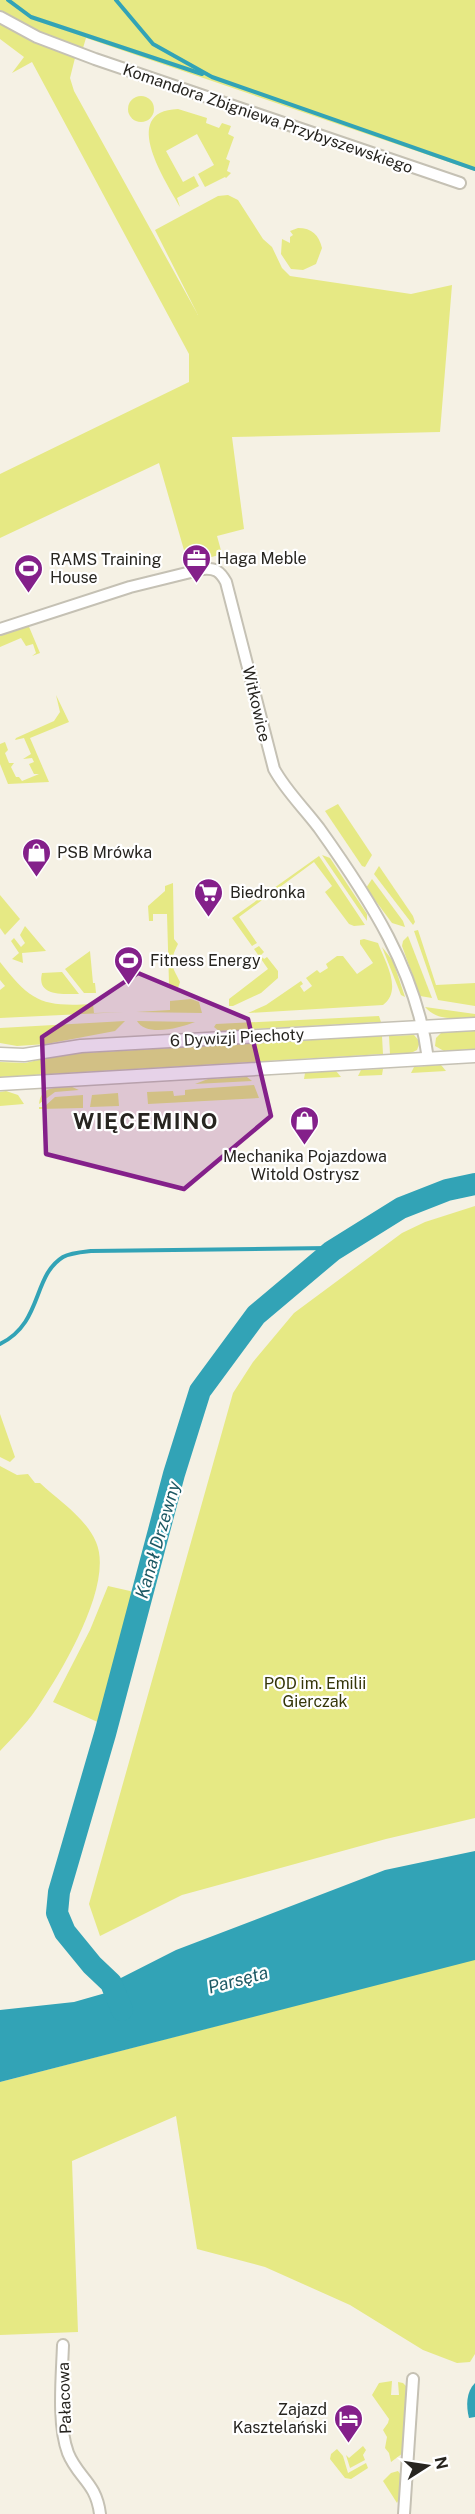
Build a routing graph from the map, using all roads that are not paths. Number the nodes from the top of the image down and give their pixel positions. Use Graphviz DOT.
graph roads {
  1 [pos="0,17"];
  2 [pos="460,183"];
  3 [pos="0,629"];
  4 [pos="475,1024"];
  5 [pos="423,1027"];
  6 [pos="0,1054"];
  7 [pos="475,1056"];
  8 [pos="428,1059"];
  9 [pos="0,1084"];
  10 [pos="63,2345"];
  11 [pos="412,2379"];
  12 [pos="100,2514"];
  13 [pos="404,2514"];
  1 -- 2 [label="street, Komandora Zbigniewa Przybyszewskiego"];
  3 -- 5 [label="street, Witkowice"];
  4 -- 5 [label="street, 6 Dywizji Piechoty"];
  5 -- 6 [label="street, 6 Dywizji Piechoty"];
  5 -- 8 [label="street"];
  7 -- 8 [label="street, 6 Dywizji Piechoty"];
  8 -- 9 [label="street, 6 Dywizji Piechoty"];
  10 -- 12 [label="street, Pałacowa"];
  11 -- 13 [label="street"];
}
